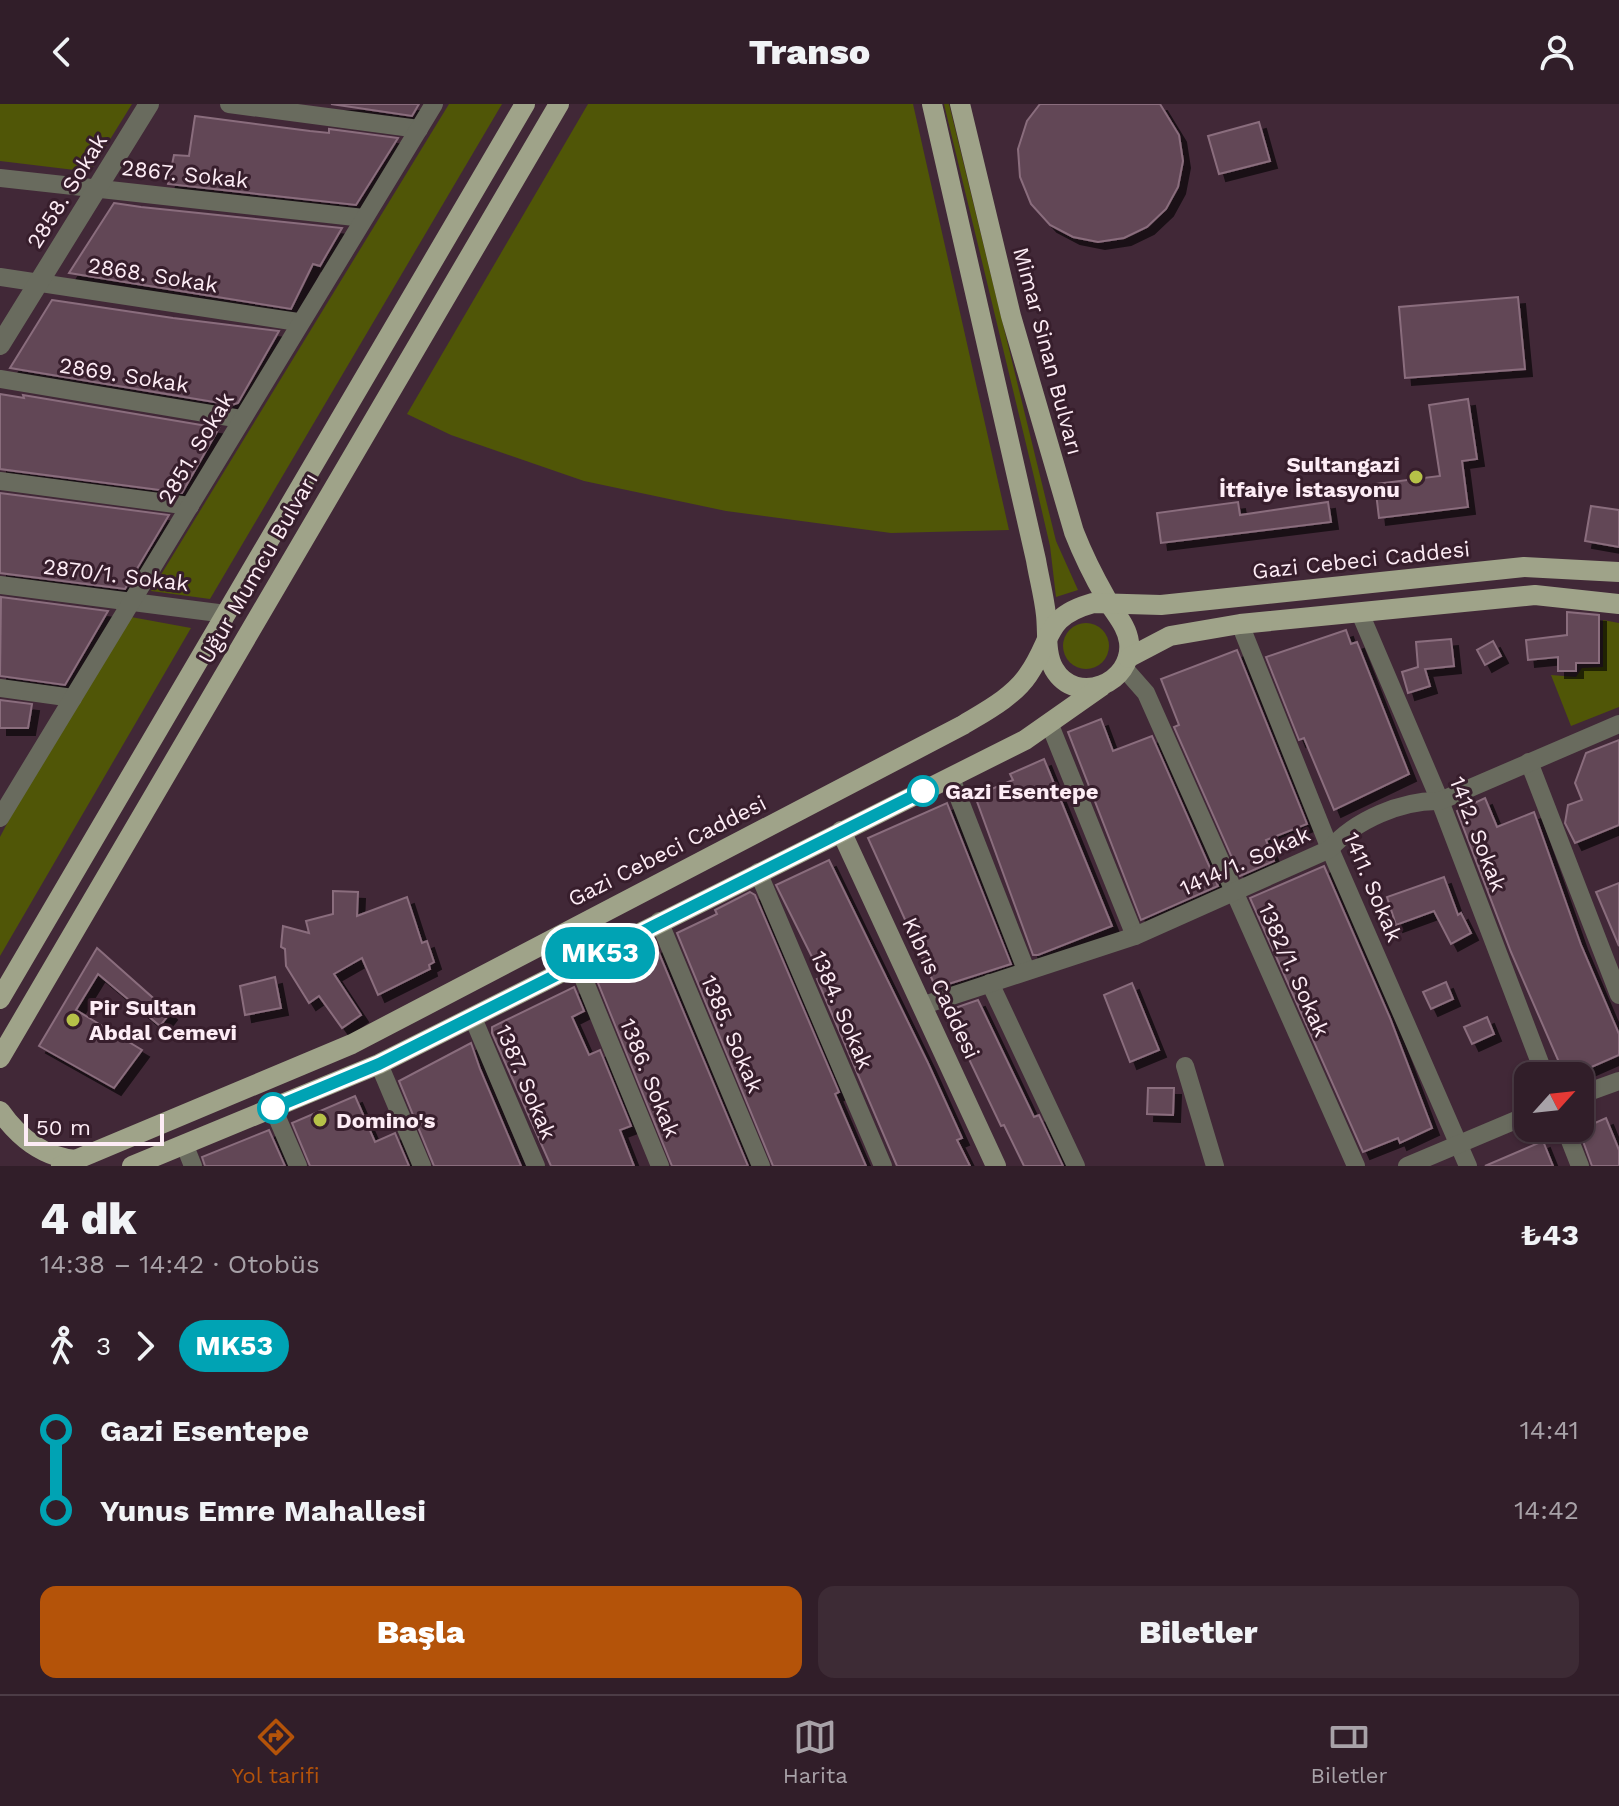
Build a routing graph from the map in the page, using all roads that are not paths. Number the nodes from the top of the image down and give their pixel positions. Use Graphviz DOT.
graph roads {
  1 [pos="149,104"];
  2 [pos="229,104"];
  3 [pos="434,104"];
  4 [pos="525,104"];
  5 [pos="559,104"];
  6 [pos="932,104"];
  7 [pos="960,104"];
  8 [pos="419,129"];
  9 [pos="0,178"];
  10 [pos="97,189"];
  11 [pos="364,218"];
  12 [pos="0,277"];
  13 [pos="39,282"];
  14 [pos="298,322"];
  15 [pos="0,345"];
  16 [pos="0,379"];
  17 [pos="241,419"];
  18 [pos="0,481"];
  19 [pos="190,506"];
  20 [pos="1619,572"];
  21 [pos="0,585"];
  22 [pos="132,601"];
  23 [pos="1109,603"];
  24 [pos="1619,604"];
  25 [pos="1360,613"];
  26 [pos="226,614"];
  27 [pos="1240,624"];
  28 [pos="1048,640"];
  29 [pos="1126,663"];
  30 [pos="1102,686"];
  31 [pos="0,688"];
  32 [pos="73,698"];
  33 [pos="1619,724"];
  34 [pos="1050,725"];
  35 [pos="1529,762"];
  36 [pos="951,778"];
  37 [pos="8,789"];
  38 [pos="1440,801"];
  39 [pos="0,818"];
  40 [pos="841,831"];
  41 [pos="1330,849"];
  42 [pos="758,872"];
  43 [pos="1232,894"];
  44 [pos="659,921"];
  45 [pos="1135,936"];
  46 [pos="578,965"];
  47 [pos="1026,970"];
  48 [pos="990,983"];
  49 [pos="1619,995"];
  50 [pos="0,999"];
  51 [pos="924,1005"];
  52 [pos="473,1018"];
  53 [pos="0,1058"];
  54 [pos="1540,1062"];
  55 [pos="379,1064"];
  56 [pos="1185,1066"];
  57 [pos="1619,1081"];
  58 [pos="1594,1090"];
  59 [pos="273,1108"];
  60 [pos="0,1111"];
  61 [pos="1514,1121"];
  62 [pos="1571,1142"];
  63 [pos="1459,1144"];
  64 [pos="185,1146"];
  65 [pos="69,1163"];
  66 [pos="132,1166"];
  67 [pos="193,1166"];
  68 [pos="298,1166"];
  69 [pos="422,1166"];
  70 [pos="536,1166"];
  71 [pos="660,1166"];
  72 [pos="761,1166"];
  73 [pos="883,1166"];
  74 [pos="996,1166"];
  75 [pos="1076,1166"];
  76 [pos="1215,1166"];
  77 [pos="1356,1166"];
  78 [pos="1407,1166"];
  79 [pos="1468,1166"];
  80 [pos="1580,1166"];
  1 -- 10 [label="street, 2858. Sokak"];
  2 -- 8 [label="street"];
  3 -- 8 [label="street, 2851. Sokak"];
  4 -- 26 [label="main road, Uğur Mumcu Bulvarı"];
  5 -- 53 [label="main road, Uğur Mumcu Bulvarı"];
  6 -- 28 [label="main road"];
  7 -- 23 [label="main road, Mimar Sinan Bulvarı"];
  8 -- 11 [label="street, 2851. Sokak"];
  9 -- 10 [label="street, 2867. Sokak"];
  10 -- 11 [label="street, 2867. Sokak"];
  10 -- 13 [label="street, 2858. Sokak"];
  11 -- 14 [label="street, 2851. Sokak"];
  12 -- 13 [label="street, 2868. Sokak"];
  13 -- 14 [label="street, 2868. Sokak"];
  13 -- 15 [label="street, 2858. Sokak"];
  14 -- 17 [label="street, 2851. Sokak"];
  16 -- 17 [label="street, 2869. Sokak"];
  17 -- 19 [label="street, 2851. Sokak"];
  18 -- 19 [label="street"];
  19 -- 22 [label="street, 2851. Sokak"];
  20 -- 23 [label="main road, Gazi Cebeci Caddesi"];
  21 -- 22 [label="street, 2870/1. Sokak"];
  22 -- 26 [label="street, 2870/1. Sokak"];
  22 -- 32 [label="street, 2851. Sokak"];
  23 -- 28 [label="main road"];
  23 -- 29 [label="main road"];
  24 -- 25 [label="main road"];
  25 -- 27 [label="main road"];
  25 -- 38 [label="street, 1412. Sokak"];
  26 -- 50 [label="main road, Uğur Mumcu Bulvarı"];
  27 -- 29 [label="main road"];
  27 -- 41 [label="street, 1411. Sokak"];
  28 -- 30 [label="main road"];
  28 -- 65 [label="main road, Gazi Cebeci Caddesi"];
  29 -- 30 [label="main road"];
  29 -- 43 [label="street, 1382/1. Sokak"];
  30 -- 34 [label="main road"];
  31 -- 32 [label="street"];
  32 -- 37 [label="street, 2851. Sokak"];
  33 -- 35 [label="street, 1414/1. Sokak"];
  34 -- 36 [label="main road"];
  34 -- 45 [label="street"];
  35 -- 38 [label="street, 1414/1. Sokak"];
  35 -- 49 [label="street"];
  36 -- 40 [label="main road"];
  36 -- 47 [label="street"];
  37 -- 39 [label="street, 2851. Sokak"];
  38 -- 41 [label="street, 1414/1. Sokak"];
  38 -- 54 [label="street, 1412. Sokak"];
  40 -- 42 [label="main road"];
  40 -- 51 [label="main road, Kıbrıs Caddesi"];
  41 -- 43 [label="street, 1414/1. Sokak"];
  41 -- 63 [label="street, 1411. Sokak"];
  42 -- 44 [label="main road"];
  42 -- 73 [label="street, 1384. Sokak"];
  43 -- 45 [label="street, 1414/1. Sokak"];
  43 -- 77 [label="street, 1382/1. Sokak"];
  44 -- 46 [label="main road"];
  44 -- 72 [label="street, 1385. Sokak"];
  45 -- 47 [label="street, 1414/1. Sokak"];
  46 -- 52 [label="main road"];
  46 -- 71 [label="street, 1386. Sokak"];
  47 -- 48 [label="street, 1414/1. Sokak"];
  48 -- 51 [label="street, 1414/1. Sokak"];
  48 -- 75 [label="street"];
  51 -- 74 [label="main road, Kıbrıs Caddesi"];
  52 -- 55 [label="main road"];
  52 -- 70 [label="street, 1387. Sokak"];
  55 -- 59 [label="main road"];
  55 -- 69 [label="street"];
  56 -- 76 [label="street"];
  57 -- 58 [label="street"];
  59 -- 64 [label="main road"];
  59 -- 68 [label="street"];
  60 -- 65 [label="main road"];
  61 -- 63 [label="street"];
  62 -- 80 [label="street"];
  63 -- 78 [label="street"];
  63 -- 79 [label="street, 1411. Sokak"];
  64 -- 66 [label="main road"];
  64 -- 67 [label="street"];
}
